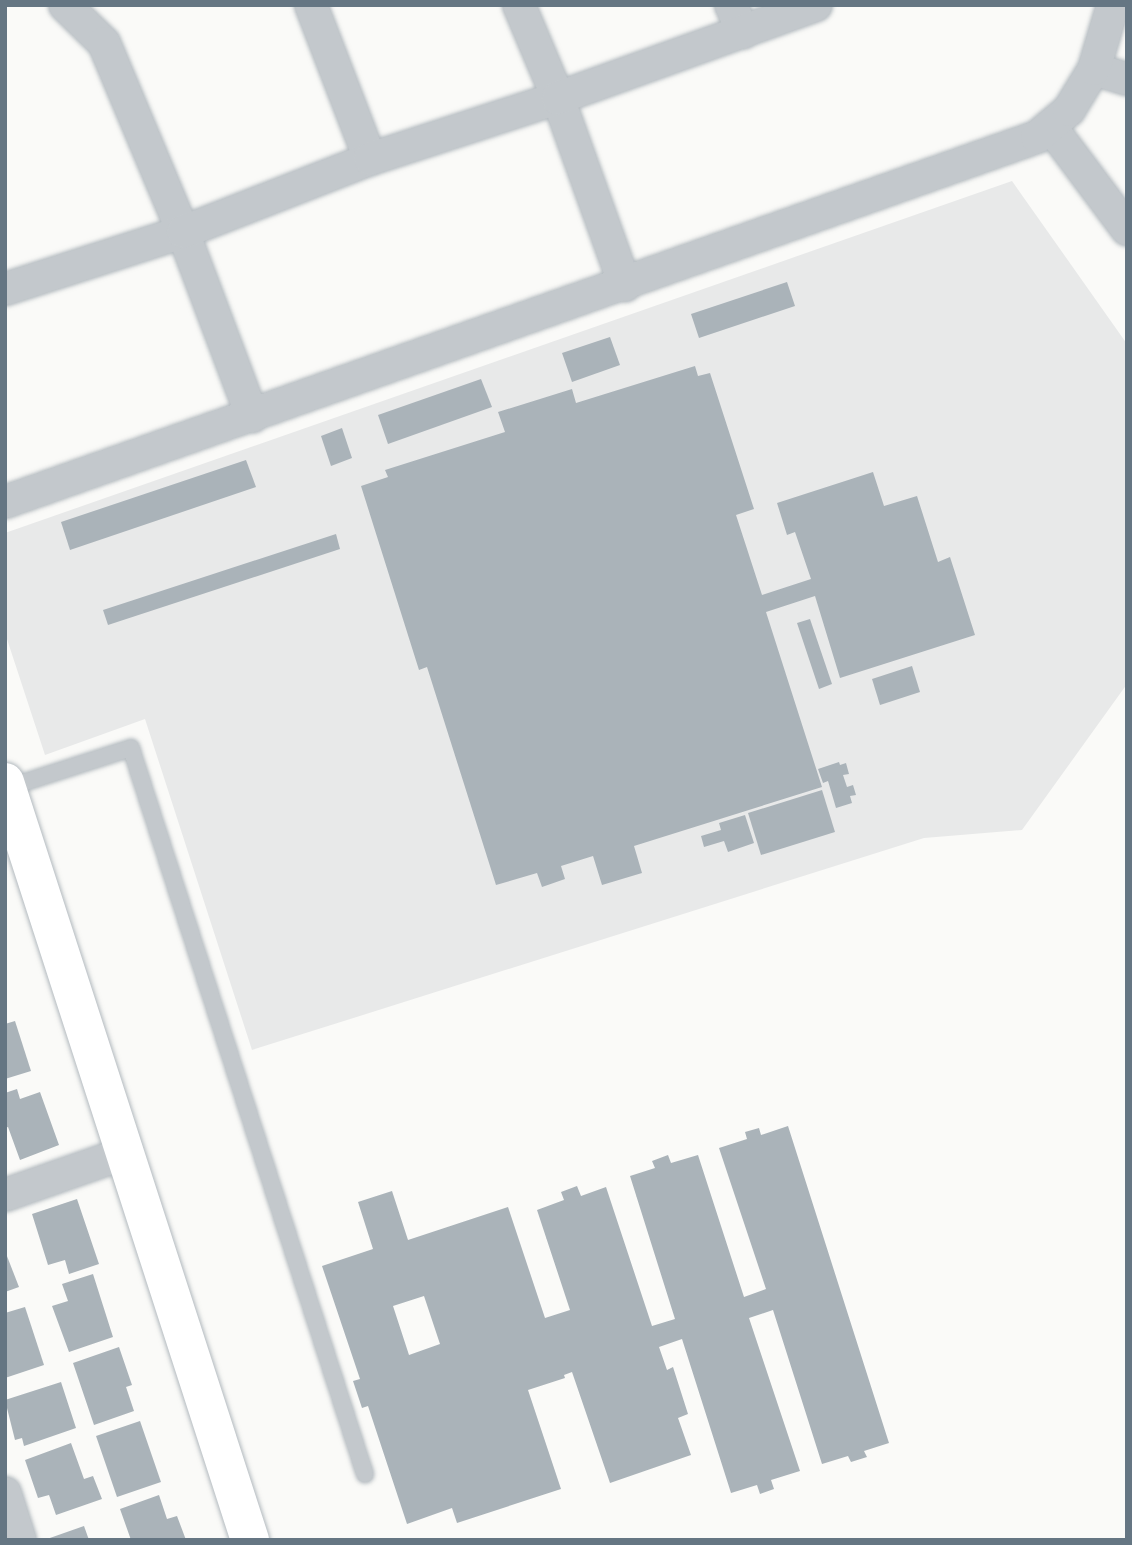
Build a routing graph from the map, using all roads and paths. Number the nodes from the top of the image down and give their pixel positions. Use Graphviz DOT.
graph roads {
  1 [pos="65,5"];
  2 [pos="311,5"];
  3 [pos="519,5"];
  4 [pos="817,5"];
  5 [pos="1113,5"];
  6 [pos="737,18"];
  7 [pos="1094,69"];
  8 [pos="1127,79"];
  9 [pos="558,98"];
  10 [pos="1050,126"];
  11 [pos="370,159"];
  12 [pos="1127,229"];
  13 [pos="183,232"];
  14 [pos="625,285"];
  15 [pos="5,289"];
  16 [pos="252,416"];
  17 [pos="5,502"];
  18 [pos="6,785"];
  19 [pos="125,1153"];
  20 [pos="5,1195"];
  21 [pos="365,1474"];
  22 [pos="5,1493"];
  23 [pos="20,1540"];
  24 [pos="250,1540"];
  1 -- 13 [label="street"];
  2 -- 11 [label="street"];
  3 -- 9 [label="street"];
  4 -- 6 [label="street"];
  5 -- 7 [label="street"];
  6 -- 9 [label="street"];
  7 -- 8 [label="street"];
  7 -- 10 [label="street"];
  9 -- 11 [label="street"];
  9 -- 14 [label="street"];
  10 -- 12 [label="street"];
  10 -- 14 [label="street"];
  11 -- 13 [label="street"];
  13 -- 15 [label="street"];
  13 -- 16 [label="street"];
  14 -- 16 [label="street"];
  16 -- 17 [label="street"];
  18 -- 19 [label="street"];
  18 -- 21 [label="lane"];
  19 -- 20 [label="street"];
  19 -- 24 [label="street"];
  22 -- 23 [label="street"];
}
